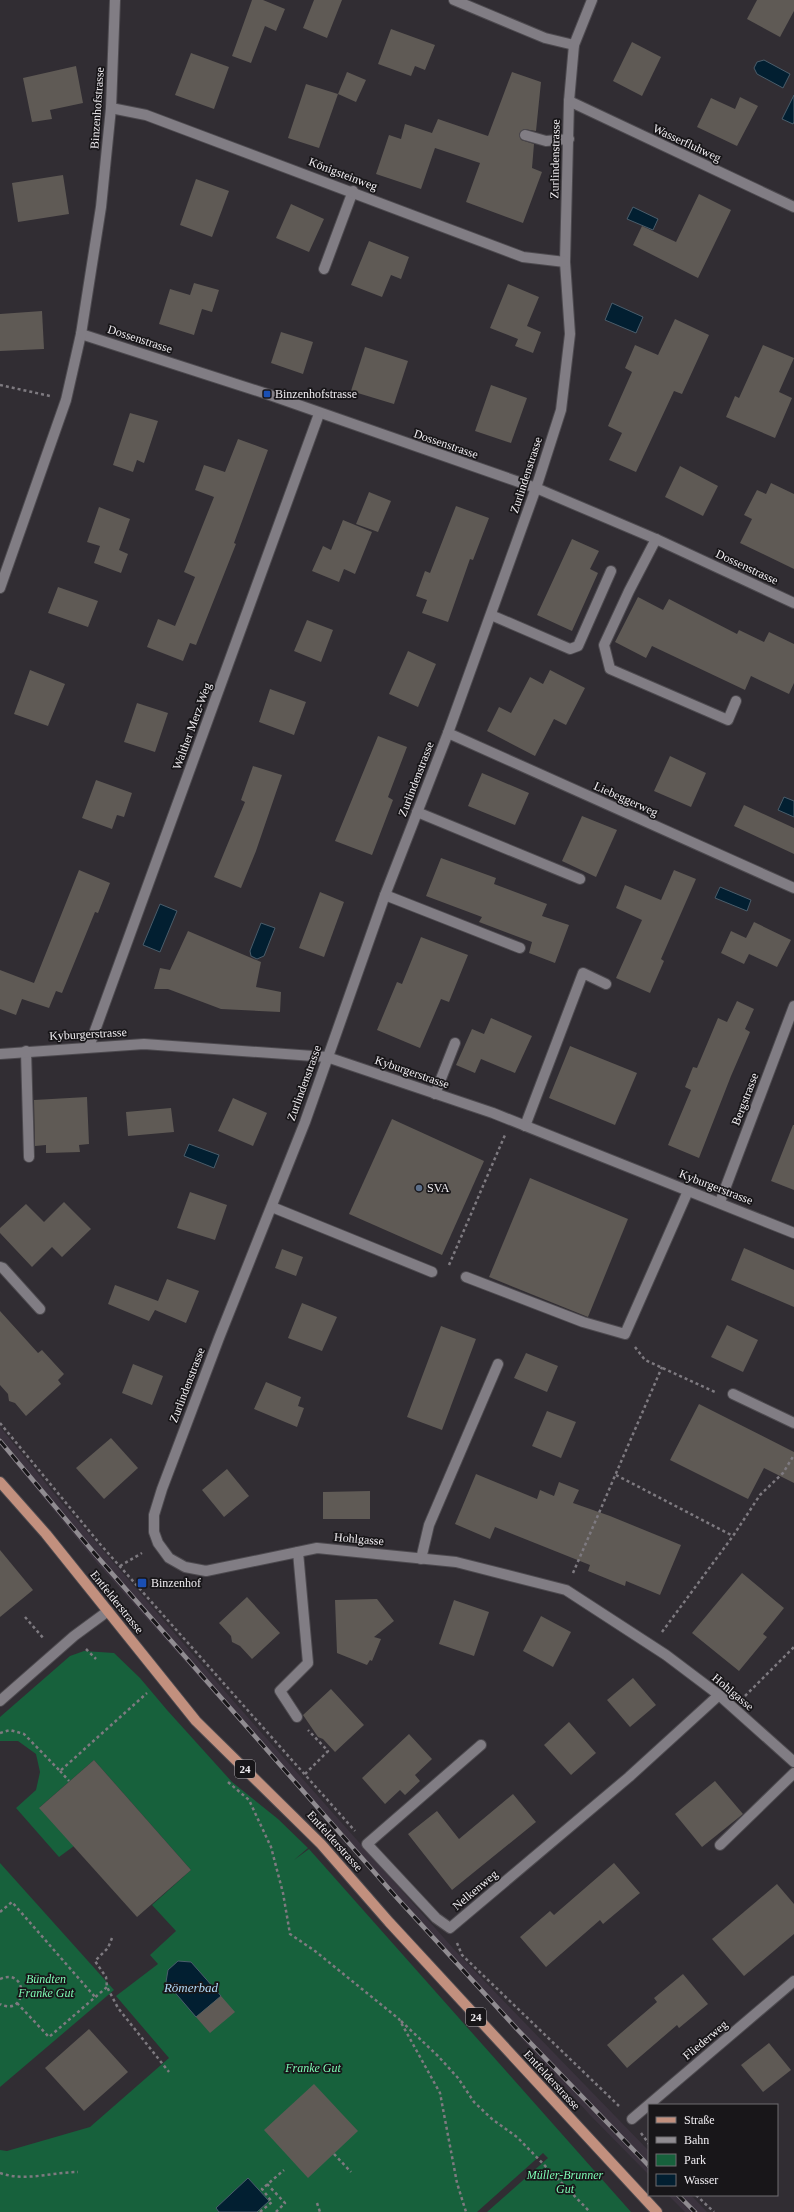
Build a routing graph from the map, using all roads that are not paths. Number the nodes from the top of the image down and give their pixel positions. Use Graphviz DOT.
graph roads {
  1 [pos="115,0"];
  2 [pos="454,0"];
  3 [pos="592,0"];
  4 [pos="574,44"];
  5 [pos="569,100"];
  6 [pos="111,108"];
  7 [pos="525,135"];
  8 [pos="569,139"];
  9 [pos="353,191"];
  10 [pos="794,207"];
  11 [pos="565,262"];
  12 [pos="324,268"];
  13 [pos="81,334"];
  14 [pos="319,414"];
  15 [pos="536,488"];
  16 [pos="656,540"];
  17 [pos="611,571"];
  18 [pos="0,588"];
  19 [pos="794,603"];
  20 [pos="491,615"];
  21 [pos="736,701"];
  22 [pos="448,733"];
  23 [pos="417,812"];
  24 [pos="580,879"];
  25 [pos="794,888"];
  26 [pos="385,895"];
  27 [pos="520,948"];
  28 [pos="606,984"];
  29 [pos="794,1006"];
  30 [pos="455,1043"];
  31 [pos="89,1047"];
  32 [pos="26,1051"];
  33 [pos="0,1054"];
  34 [pos="327,1057"];
  35 [pos="435,1094"];
  36 [pos="525,1126"];
  37 [pos="29,1157"];
  38 [pos="688,1191"];
  39 [pos="720,1202"];
  40 [pos="272,1207"];
  41 [pos="794,1232"];
  42 [pos="0,1266"];
  43 [pos="432,1272"];
  44 [pos="466,1277"];
  45 [pos="40,1310"];
  46 [pos="498,1364"];
  47 [pos="733,1394"];
  48 [pos="794,1423"];
  49 [pos="0,1482"];
  50 [pos="158,1543"];
  51 [pos="298,1552"];
  52 [pos="421,1558"];
  53 [pos="108,1611"];
  54 [pos="719,1696"];
  55 [pos="0,1701"];
  56 [pos="297,1717"];
  57 [pos="481,1745"];
  58 [pos="794,1762"];
  59 [pos="794,1773"];
  60 [pos="720,1845"];
  61 [pos="794,1981"];
  62 [pos="650,2104"];
  63 [pos="648,2105"];
  64 [pos="632,2119"];
  65 [pos="657,2212"];
  1 -- 6 [label="street, Binzenhofstrasse"];
  2 -- 4 [label="street"];
  3 -- 4 [label="street, Zurlindenstrasse"];
  4 -- 5 [label="street, Zurlindenstrasse"];
  5 -- 8 [label="street, Zurlindenstrasse"];
  5 -- 10 [label="street, Wasserfluhweg"];
  6 -- 9 [label="street, Königsteinweg"];
  6 -- 13 [label="street, Binzenhofstrasse"];
  7 -- 8 [label="street"];
  8 -- 11 [label="street, Zurlindenstrasse"];
  9 -- 11 [label="street, Königsteinweg"];
  9 -- 12 [label="street"];
  11 -- 15 [label="street, Zurlindenstrasse"];
  13 -- 14 [label="street, Dossenstrasse"];
  13 -- 18 [label="street, Binzenhofstrasse"];
  14 -- 15 [label="street, Dossenstrasse"];
  14 -- 31 [label="street, Walther Merz-Weg"];
  15 -- 16 [label="street, Dossenstrasse"];
  15 -- 20 [label="street, Zurlindenstrasse"];
  16 -- 19 [label="street, Dossenstrasse"];
  16 -- 21 [label="street"];
  17 -- 20 [label="street"];
  20 -- 22 [label="street, Zurlindenstrasse"];
  22 -- 23 [label="street, Zurlindenstrasse"];
  22 -- 25 [label="street, Liebeggerweg"];
  23 -- 24 [label="street"];
  23 -- 26 [label="street, Zurlindenstrasse"];
  26 -- 27 [label="street"];
  26 -- 34 [label="street, Zurlindenstrasse"];
  28 -- 36 [label="street"];
  29 -- 39 [label="street, Bergstrasse"];
  30 -- 35 [label="street"];
  31 -- 32 [label="street, Kyburgerstrasse"];
  31 -- 34 [label="street, Kyburgerstrasse"];
  32 -- 33 [label="street, Kyburgerstrasse"];
  32 -- 37 [label="street"];
  34 -- 35 [label="street, Kyburgerstrasse"];
  34 -- 40 [label="street, Zurlindenstrasse"];
  35 -- 36 [label="street, Kyburgerstrasse"];
  36 -- 38 [label="street, Kyburgerstrasse"];
  38 -- 39 [label="street, Kyburgerstrasse"];
  38 -- 44 [label="street"];
  39 -- 41 [label="street, Kyburgerstrasse"];
  40 -- 43 [label="street"];
  40 -- 50 [label="street, Zurlindenstrasse"];
  42 -- 45 [label="street"];
  46 -- 52 [label="street"];
  47 -- 48 [label="street"];
  49 -- 53 [label="main road, Entfelderstrasse / 24"];
  50 -- 51 [label="street, Hohlgasse"];
  51 -- 52 [label="street, Hohlgasse"];
  51 -- 56 [label="street"];
  52 -- 54 [label="street, Hohlgasse"];
  53 -- 55 [label="street"];
  53 -- 65 [label="main road, Entfelderstrasse / 24"];
  54 -- 57 [label="street, Nelkenweg"];
  54 -- 58 [label="street, Hohlgasse"];
  59 -- 60 [label="street"];
  61 -- 62 [label="street, Fliederweg"];
  63 -- 64 [label="street, Fliederweg"];
}
